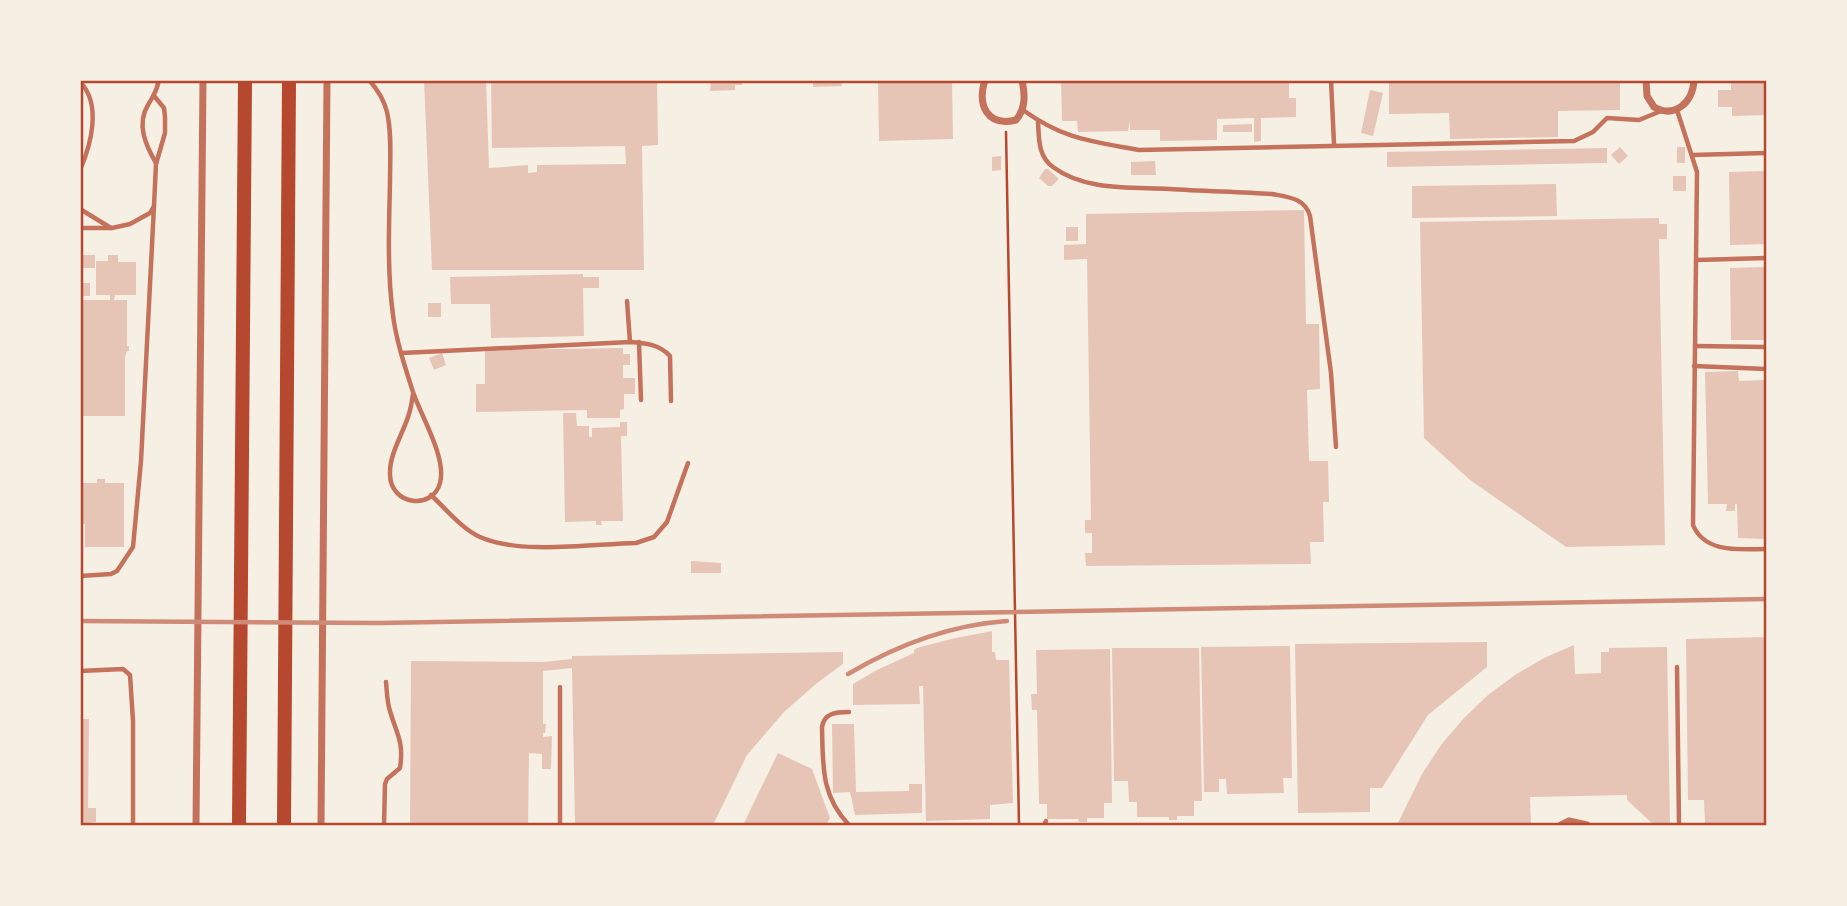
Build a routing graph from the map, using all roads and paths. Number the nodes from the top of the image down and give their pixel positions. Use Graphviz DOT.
graph roads {
  1 [pos="159,80"];
  2 [pos="203,80"];
  3 [pos="244,80"];
  4 [pos="289,80"];
  5 [pos="327,80"];
  6 [pos="369,80"];
  7 [pos="985,80"];
  8 [pos="1022,80"];
  9 [pos="1331,80"];
  10 [pos="1646,80"];
  11 [pos="1694,80"];
  12 [pos="80,82"];
  13 [pos="155,97"];
  14 [pos="1023,110"];
  15 [pos="1677,110"];
  16 [pos="1661,111"];
  17 [pos="1038,121"];
  18 [pos="1006,122"];
  19 [pos="1334,144"];
  20 [pos="1766,153"];
  21 [pos="1692,155"];
  22 [pos="156,164"];
  23 [pos="80,170"];
  24 [pos="155,206"];
  25 [pos="80,209"];
  26 [pos="80,228"];
  27 [pos="112,228"];
  28 [pos="1766,258"];
  29 [pos="1697,260"];
  30 [pos="626,301"];
  31 [pos="630,342"];
  32 [pos="639,342"];
  33 [pos="1695,346"];
  34 [pos="1766,347"];
  35 [pos="402,353"];
  36 [pos="1694,366"];
  37 [pos="1766,369"];
  38 [pos="414,394"];
  39 [pos="641,400"];
  40 [pos="671,401"];
  41 [pos="1336,447"];
  42 [pos="688,463"];
  43 [pos="431,495"];
  44 [pos="1766,550"];
  45 [pos="80,576"];
  46 [pos="1677,667"];
  47 [pos="80,671"];
  48 [pos="386,682"];
  49 [pos="560,687"];
  50 [pos="849,712"];
  51 [pos="133,825"];
  52 [pos="196,825"];
  53 [pos="239,825"];
  54 [pos="284,825"];
  55 [pos="321,825"];
  56 [pos="384,825"];
  57 [pos="560,825"];
  58 [pos="849,825"];
  59 [pos="1019,825"];
  60 [pos="1561,825"];
  61 [pos="1587,825"];
  62 [pos="1679,825"];
  1 -- 13 [label="lane"];
  2 -- 52 [label="street"];
  3 -- 53 [label="highway"];
  4 -- 54 [label="highway"];
  5 -- 55 [label="street"];
  6 -- 35 [label="lane"];
  7 -- 18 [label="street"];
  8 -- 14 [label="street"];
  9 -- 19 [label="lane"];
  10 -- 16 [label="street"];
  11 -- 15 [label="street"];
  12 -- 23 [label="lane"];
  13 -- 22 [label="lane"];
  13 -- 22 [label="lane"];
  14 -- 17 [label="lane"];
  14 -- 18 [label="street"];
  15 -- 16 [label="street"];
  15 -- 21 [label="lane"];
  16 -- 19 [label="lane"];
  17 -- 19 [label="lane"];
  17 -- 41 [label="lane"];
  18 -- 59 [label="path"];
  20 -- 21 [label="lane"];
  21 -- 29 [label="lane"];
  22 -- 24 [label="lane"];
  24 -- 27 [label="lane"];
  24 -- 45 [label="lane"];
  25 -- 27 [label="lane"];
  26 -- 27 [label="lane"];
  28 -- 29 [label="lane"];
  29 -- 33 [label="lane"];
  30 -- 31 [label="lane"];
  31 -- 32 [label="lane"];
  31 -- 35 [label="lane"];
  32 -- 39 [label="lane"];
  32 -- 40 [label="lane"];
  33 -- 34 [label="lane"];
  33 -- 36 [label="lane"];
  35 -- 38 [label="lane"];
  36 -- 37 [label="lane"];
  36 -- 44 [label="lane"];
  38 -- 43 [label="lane"];
  38 -- 43 [label="lane"];
  42 -- 43 [label="lane"];
  46 -- 62 [label="lane"];
  47 -- 51 [label="lane"];
  48 -- 56 [label="lane"];
  49 -- 57 [label="lane"];
  50 -- 58 [label="lane"];
  60 -- 61 [label="street"];
}
